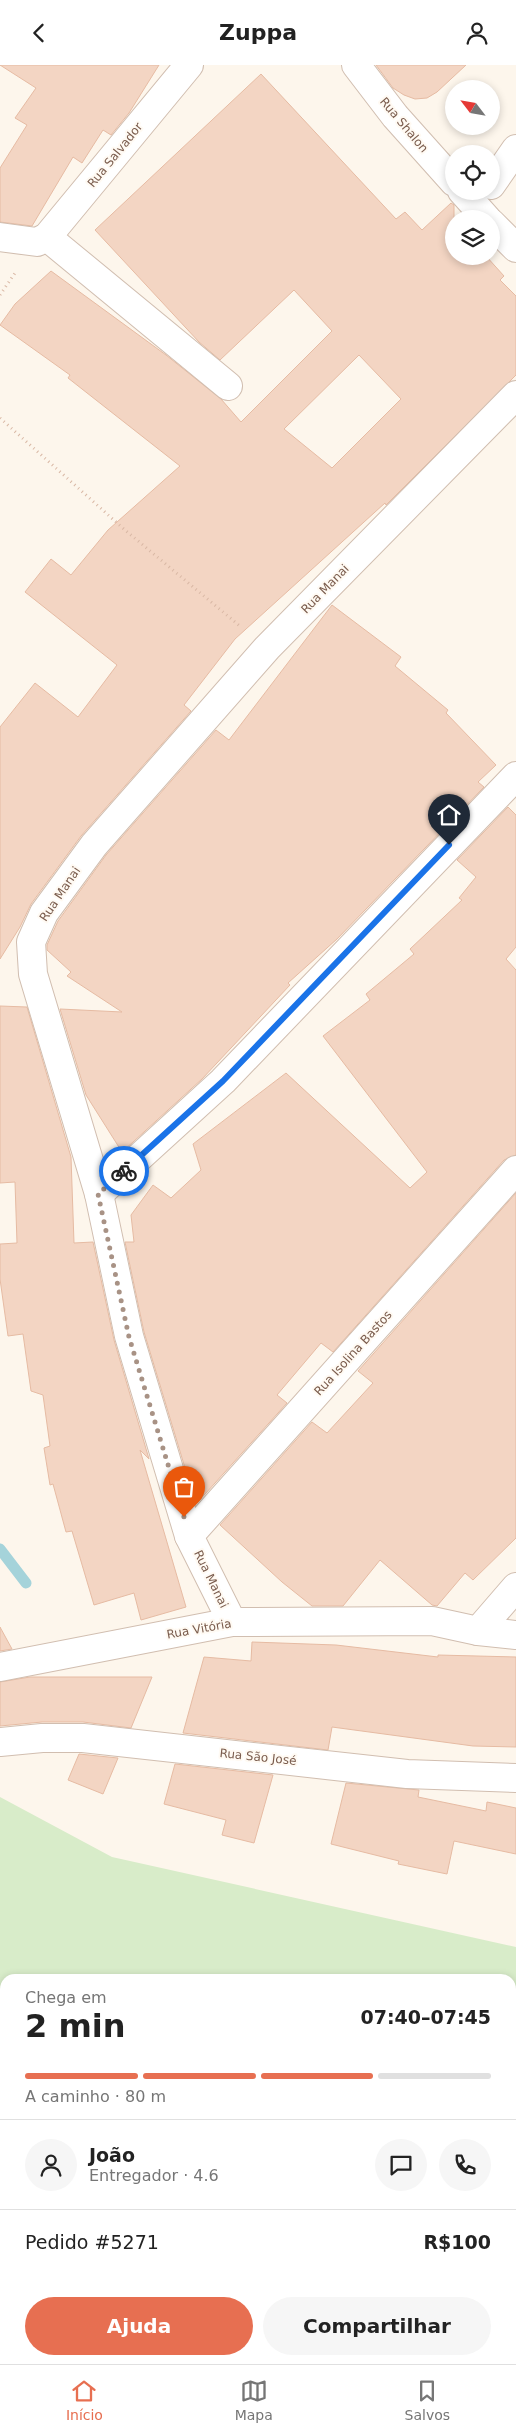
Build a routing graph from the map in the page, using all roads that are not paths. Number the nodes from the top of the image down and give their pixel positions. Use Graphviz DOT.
graph roads {
  1 [pos="189,65"];
  2 [pos="356,65"];
  3 [pos="516,149"];
  4 [pos="445,172"];
  5 [pos="500,172"];
  6 [pos="481,206"];
  7 [pos="0,237"];
  8 [pos="42,240"];
  9 [pos="516,248"];
  10 [pos="228,386"];
  11 [pos="516,395"];
  12 [pos="516,776"];
  13 [pos="516,1170"];
  14 [pos="98,1194"];
  15 [pos="190,1536"];
  16 [pos="516,1587"];
  17 [pos="232,1622"];
  18 [pos="478,1631"];
  19 [pos="516,1635"];
  20 [pos="0,1667"];
  21 [pos="0,1742"];
  22 [pos="516,1778"];
  1 -- 8 [label="street, Rua Salvador"];
  2 -- 4 [label="street, Rua Shalon"];
  3 -- 5 [label="street"];
  6 -- 9 [label="street"];
  7 -- 8 [label="street"];
  8 -- 10 [label="street"];
  11 -- 14 [label="street, Rua Manai"];
  12 -- 14 [label="street"];
  13 -- 15 [label="street, Rua Isolina Bastos"];
  14 -- 15 [label="street, Rua Manai"];
  15 -- 17 [label="street, Rua Manai"];
  16 -- 18 [label="street"];
  17 -- 18 [label="street, Rua Vitória"];
  17 -- 20 [label="street, Rua Vitória"];
  18 -- 19 [label="street, Rua Vitória"];
  21 -- 22 [label="street, Rua São José"];
}
